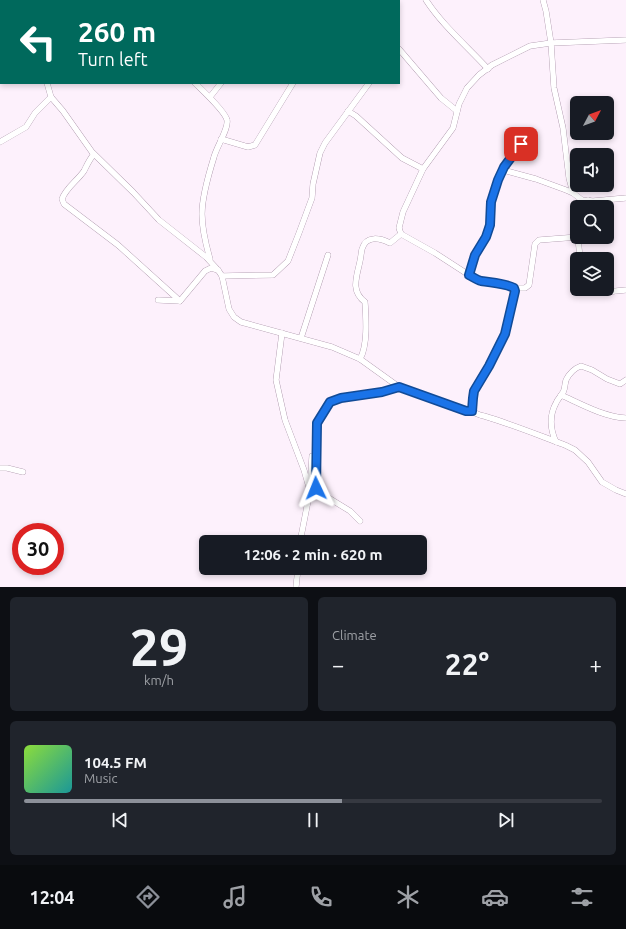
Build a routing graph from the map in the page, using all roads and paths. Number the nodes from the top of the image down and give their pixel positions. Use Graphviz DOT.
graph roads {
  1 [pos="426,0"];
  2 [pos="543,0"];
  3 [pos="626,40"];
  4 [pos="551,43"];
  5 [pos="400,50"];
  6 [pos="488,68"];
  7 [pos="196,84"];
  8 [pos="220,84"];
  9 [pos="292,84"];
  10 [pos="368,84"];
  11 [pos="48,86"];
  12 [pos="210,97"];
  13 [pos="51,98"];
  14 [pos="348,111"];
  15 [pos="457,111"];
  16 [pos="530,132"];
  17 [pos="221,139"];
  18 [pos="0,142"];
  19 [pos="94,154"];
  20 [pos="424,169"];
  21 [pos="503,170"];
  22 [pos="573,193"];
  23 [pos="626,198"];
  24 [pos="582,200"];
  25 [pos="588,200"];
  26 [pos="401,234"];
  27 [pos="570,238"];
  28 [pos="328,255"];
  29 [pos="211,262"];
  30 [pos="218,270"];
  31 [pos="469,275"];
  32 [pos="222,276"];
  33 [pos="514,288"];
  34 [pos="626,290"];
  35 [pos="614,291"];
  36 [pos="158,300"];
  37 [pos="180,300"];
  38 [pos="282,333"];
  39 [pos="301,338"];
  40 [pos="360,360"];
  41 [pos="626,380"];
  42 [pos="399,387"];
  43 [pos="561,395"];
  44 [pos="472,411"];
  45 [pos="626,418"];
  46 [pos="316,438"];
  47 [pos="556,442"];
  48 [pos="0,468"];
  49 [pos="23,472"];
  50 [pos="310,491"];
  51 [pos="626,494"];
  52 [pos="360,521"];
  53 [pos="301,535"];
  54 [pos="297,575"];
  55 [pos="296,587"];
  1 -- 6 [label="street"];
  2 -- 4 [label="street"];
  3 -- 4 [label="street"];
  4 -- 6 [label="street"];
  4 -- 22 [label="street"];
  5 -- 15 [label="street"];
  6 -- 15 [label="street"];
  7 -- 12 [label="street"];
  8 -- 12 [label="street"];
  9 -- 17 [label="street"];
  10 -- 14 [label="street"];
  11 -- 13 [label="street"];
  12 -- 17 [label="street"];
  13 -- 18 [label="street"];
  13 -- 19 [label="street"];
  14 -- 20 [label="street"];
  14 -- 32 [label="street"];
  15 -- 20 [label="street"];
  16 -- 21 [label="street"];
  17 -- 29 [label="street"];
  19 -- 29 [label="street"];
  19 -- 37 [label="street"];
  20 -- 26 [label="street"];
  21 -- 22 [label="street"];
  21 -- 31 [label="street"];
  22 -- 24 [label="street"];
  23 -- 25 [label="street"];
  26 -- 31 [label="street"];
  26 -- 40 [label="street"];
  27 -- 33 [label="street"];
  28 -- 39 [label="street"];
  29 -- 30 [label="street"];
  30 -- 32 [label="street"];
  30 -- 37 [label="street"];
  31 -- 33 [label="street"];
  32 -- 38 [label="street"];
  33 -- 44 [label="street"];
  34 -- 35 [label="street"];
  36 -- 37 [label="street"];
  38 -- 39 [label="street"];
  38 -- 50 [label="street"];
  39 -- 40 [label="street"];
  40 -- 42 [label="street"];
  41 -- 43 [label="street"];
  42 -- 44 [label="street"];
  42 -- 46 [label="street"];
  43 -- 45 [label="street"];
  43 -- 47 [label="street"];
  44 -- 47 [label="street"];
  46 -- 50 [label="street"];
  46 -- 52 [label="street"];
  47 -- 51 [label="street"];
  48 -- 49 [label="street"];
  50 -- 53 [label="street"];
  54 -- 55 [label="street"];
}
